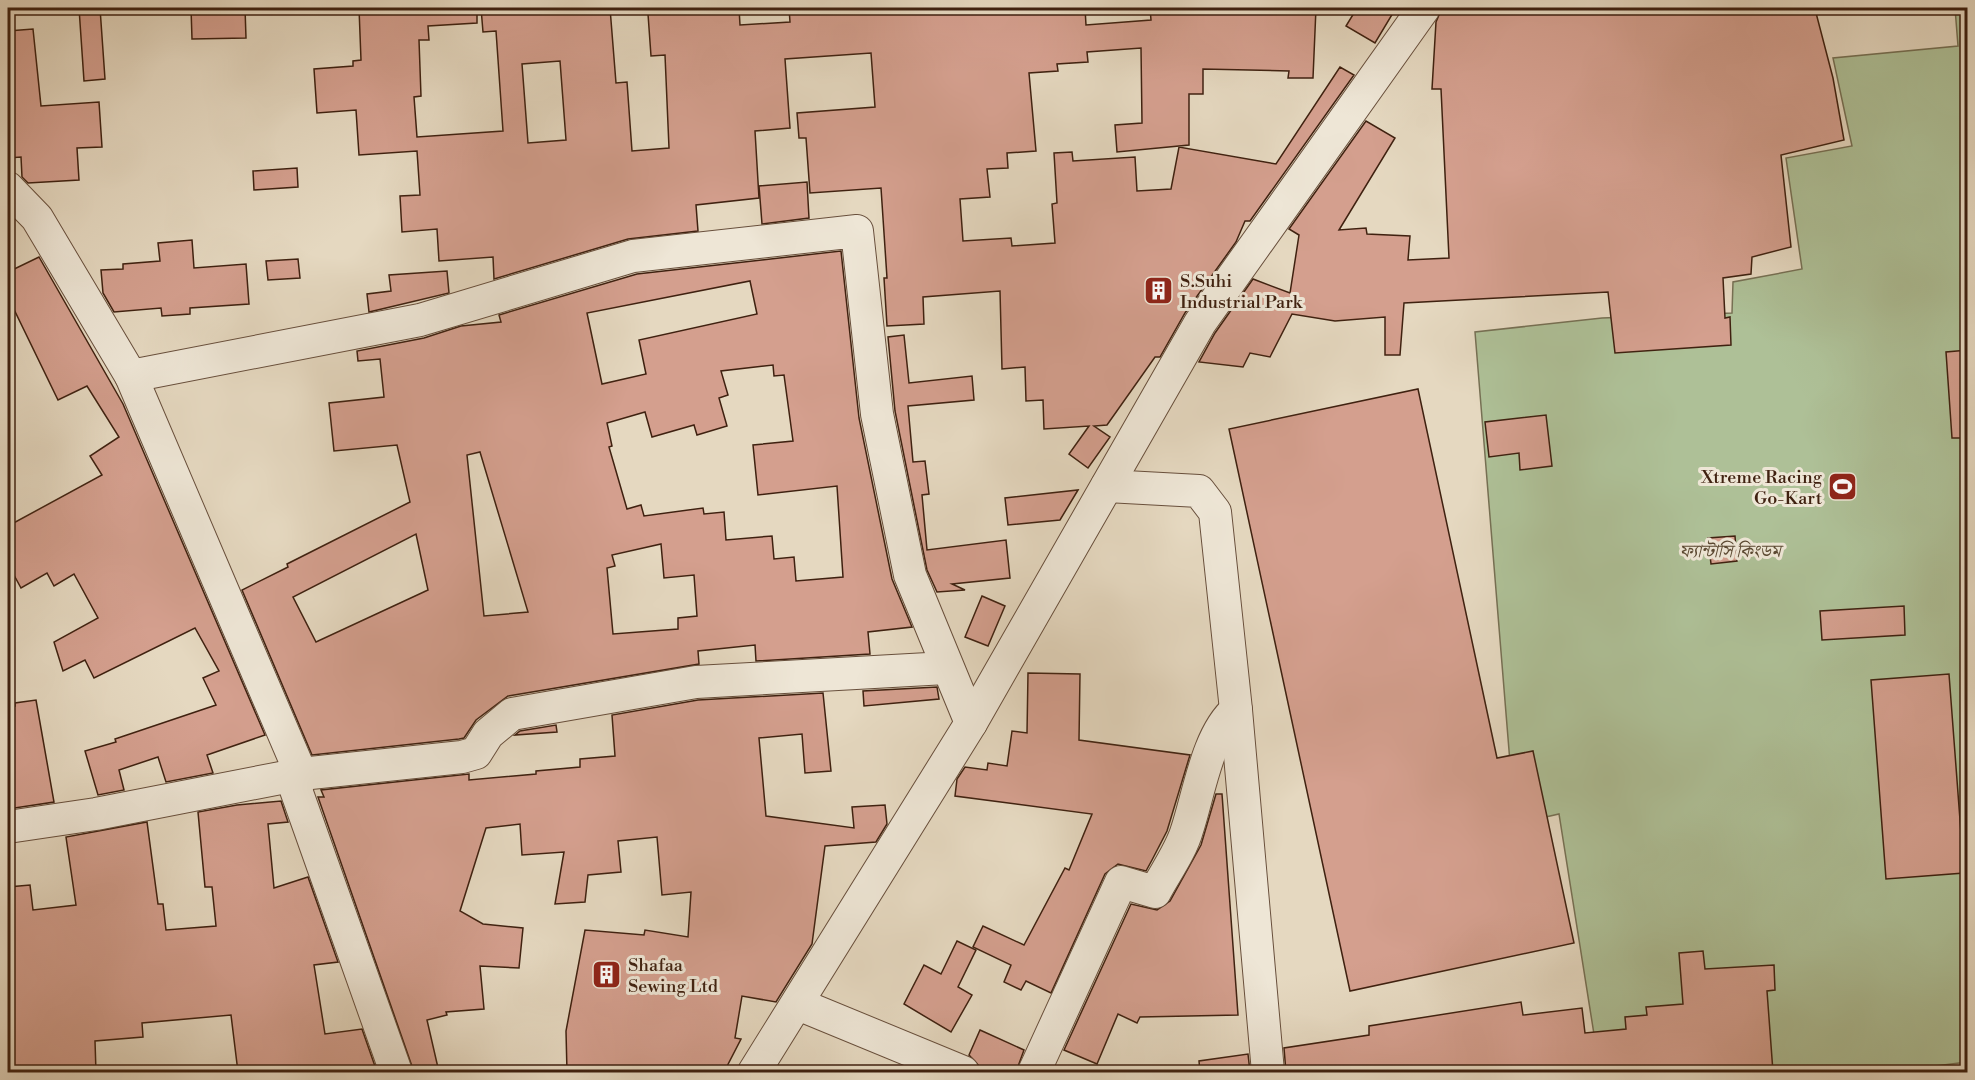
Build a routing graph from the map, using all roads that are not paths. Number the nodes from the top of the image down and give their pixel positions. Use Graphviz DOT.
graph roads {
  1 [pos="1424,8"];
  2 [pos="8,188"];
  3 [pos="131,376"];
  4 [pos="1107,486"];
  5 [pos="946,668"];
  6 [pos="1236,710"];
  7 [pos="971,723"];
  8 [pos="301,774"];
  9 [pos="8,827"];
  10 [pos="798,1004"];
  11 [pos="396,1072"];
  12 [pos="754,1072"];
  13 [pos="963,1072"];
  14 [pos="1034,1072"];
  15 [pos="1268,1072"];
  1 -- 4 [label="street"];
  2 -- 3 [label="street"];
  3 -- 5 [label="street"];
  3 -- 8 [label="street"];
  4 -- 6 [label="street"];
  4 -- 7 [label="street"];
  5 -- 7 [label="street"];
  5 -- 8 [label="street"];
  6 -- 14 [label="street"];
  6 -- 15 [label="street"];
  7 -- 10 [label="street"];
  8 -- 9 [label="street"];
  8 -- 11 [label="street"];
  10 -- 12 [label="street"];
  10 -- 13 [label="street"];
}
